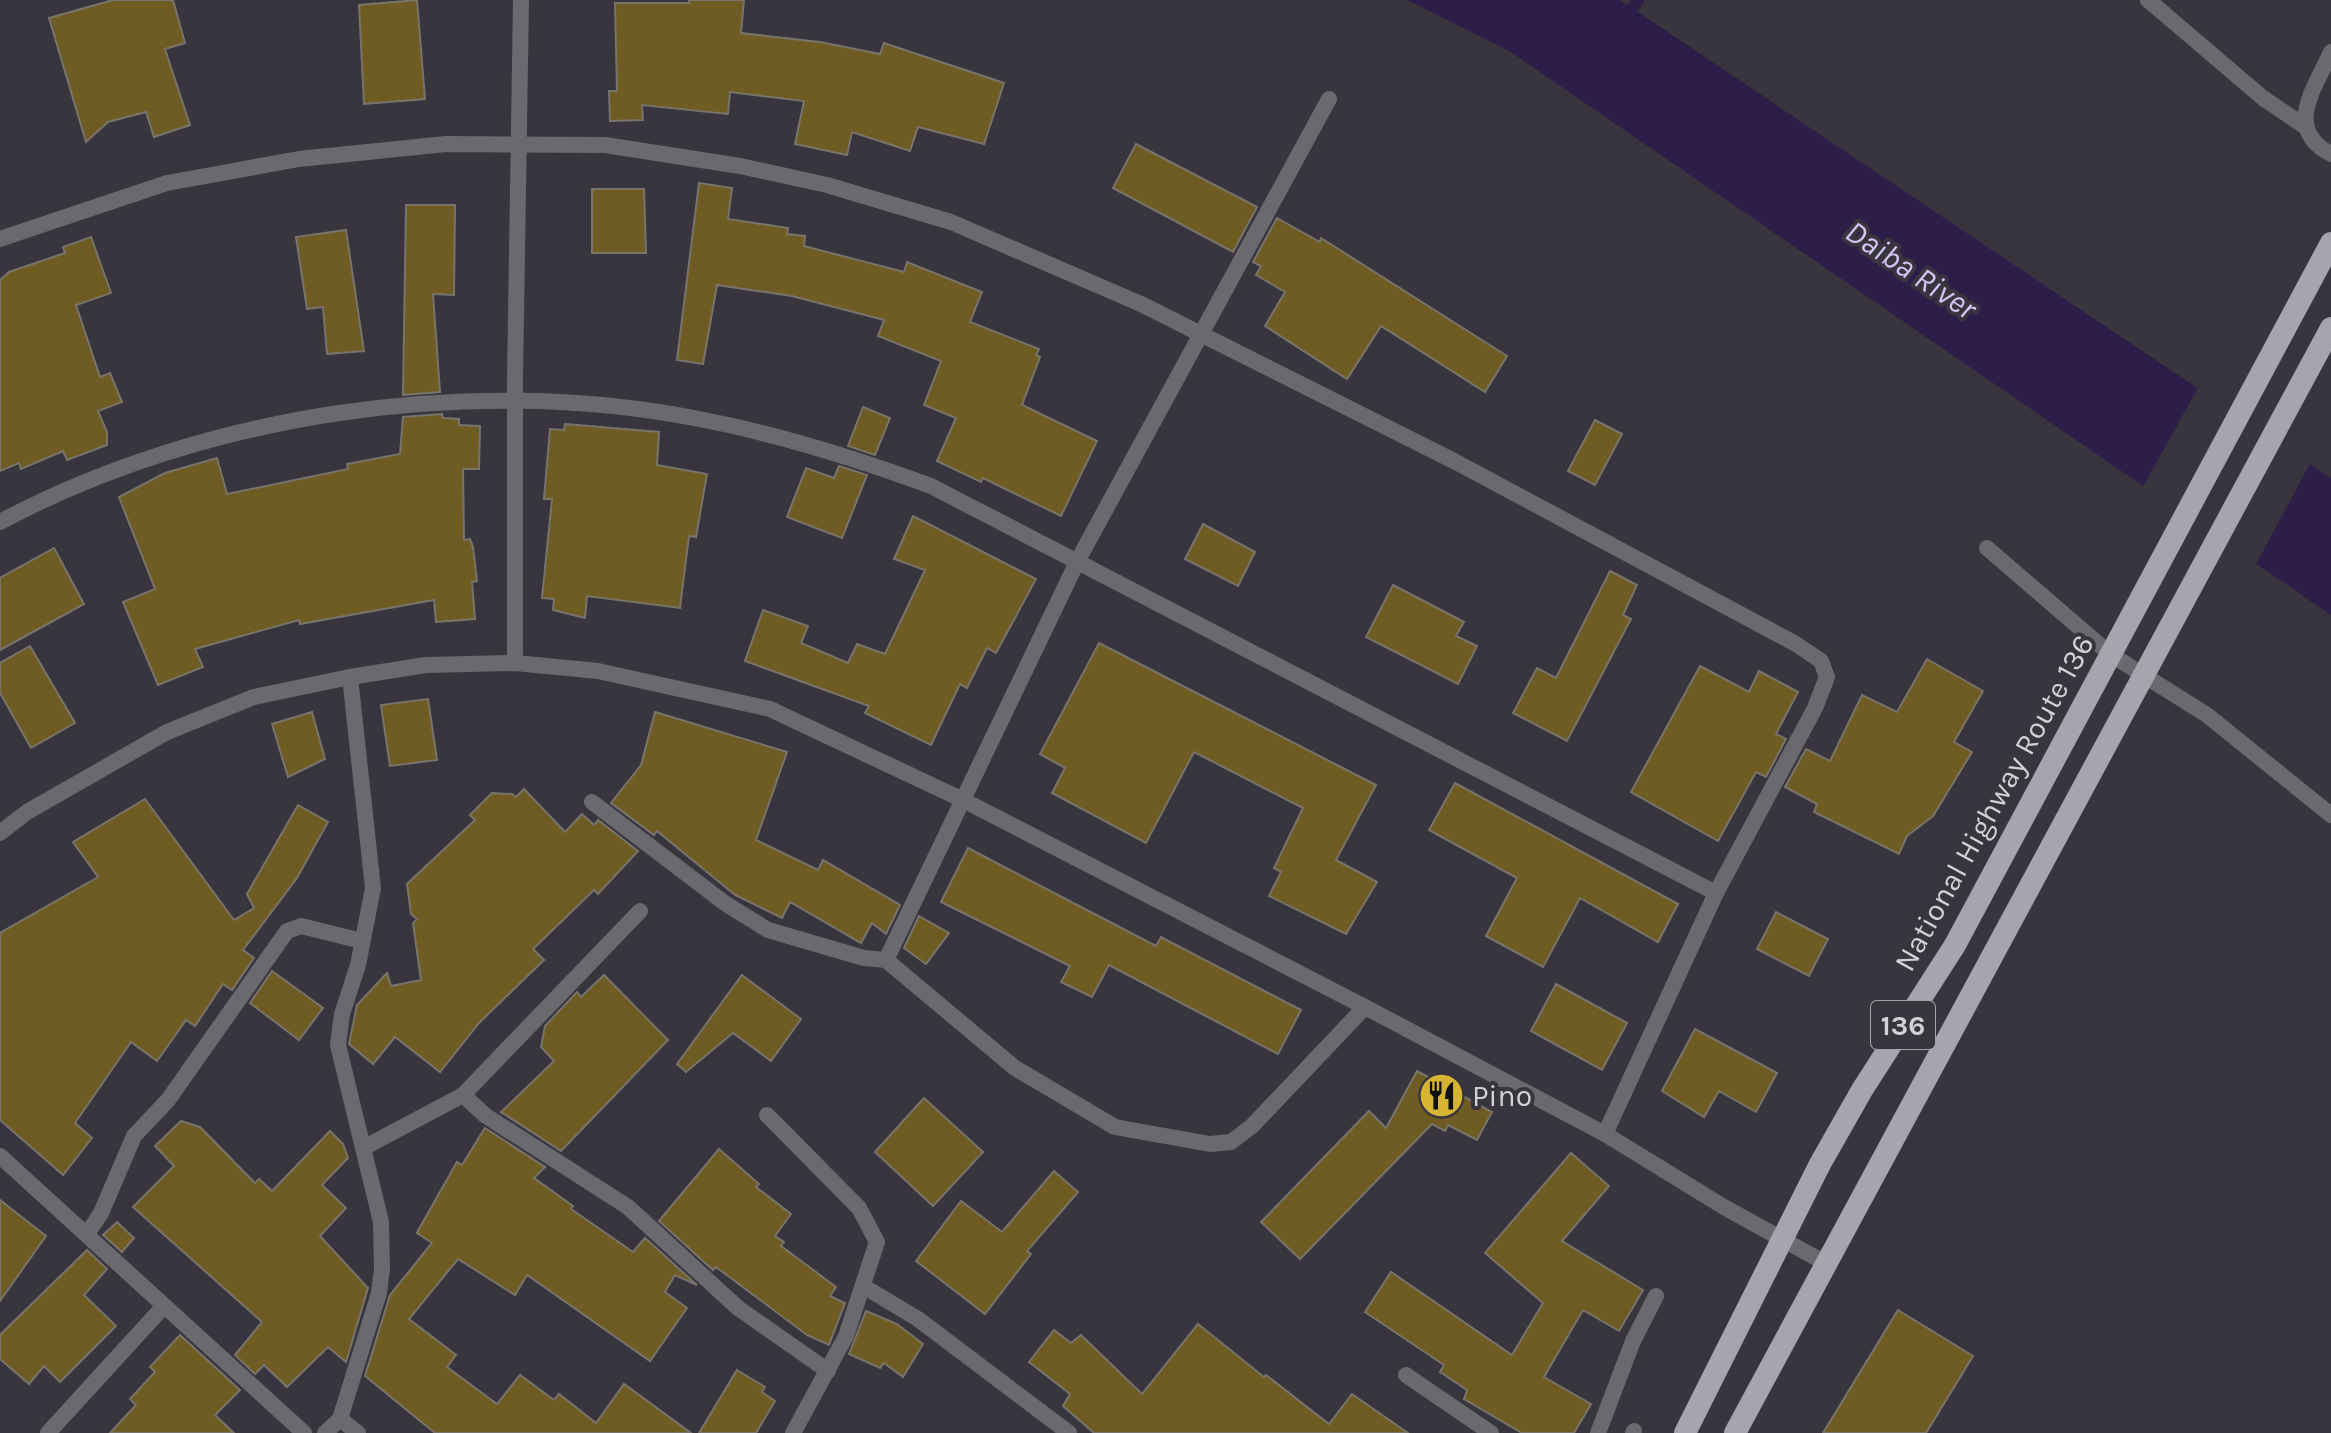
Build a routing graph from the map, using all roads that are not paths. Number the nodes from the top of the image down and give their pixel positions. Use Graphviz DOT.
graph roads {
  1 [pos="521,0"];
  2 [pos="2148,0"];
  3 [pos="2331,52"];
  4 [pos="1329,99"];
  5 [pos="2306,127"];
  6 [pos="2331,154"];
  7 [pos="0,239"];
  8 [pos="2331,243"];
  9 [pos="1200,334"];
  10 [pos="2327,336"];
  11 [pos="516,402"];
  12 [pos="0,522"];
  13 [pos="1987,548"];
  14 [pos="1078,560"];
  15 [pos="2110,654"];
  16 [pos="515,663"];
  17 [pos="2143,676"];
  18 [pos="350,677"];
  19 [pos="961,799"];
  20 [pos="592,802"];
  21 [pos="2331,815"];
  22 [pos="0,833"];
  23 [pos="1716,893"];
  24 [pos="640,911"];
  25 [pos="362,941"];
  26 [pos="886,960"];
  27 [pos="1365,1007"];
  28 [pos="463,1095"];
  29 [pos="767,1115"];
  30 [pos="1605,1134"];
  31 [pos="365,1147"];
  32 [pos="0,1156"];
  33 [pos="87,1234"];
  34 [pos="1782,1238"];
  35 [pos="1827,1264"];
  36 [pos="863,1286"];
  37 [pos="1656,1296"];
  38 [pos="164,1306"];
  39 [pos="828,1371"];
  40 [pos="1406,1375"];
  41 [pos="340,1419"];
  42 [pos="48,1433"];
  43 [pos="304,1433"];
  44 [pos="325,1433"];
  45 [pos="358,1433"];
  46 [pos="793,1433"];
  47 [pos="1069,1433"];
  48 [pos="1491,1433"];
  49 [pos="1598,1433"];
  50 [pos="1685,1433"];
  51 [pos="1735,1433"];
  1 -- 11 [label="street, bridge"];
  2 -- 5 [label="street"];
  3 -- 5 [label="street"];
  4 -- 9 [label="street"];
  5 -- 6 [label="street"];
  7 -- 9 [label="street"];
  8 -- 15 [label="highway, National Highway Route 136 / 136"];
  9 -- 14 [label="street"];
  9 -- 23 [label="street"];
  10 -- 17 [label="highway, 136"];
  11 -- 12 [label="street"];
  11 -- 14 [label="street"];
  11 -- 16 [label="street"];
  13 -- 15 [label="street"];
  14 -- 19 [label="street"];
  14 -- 23 [label="street"];
  15 -- 17 [label="street"];
  15 -- 34 [label="highway, National Highway Route 136 / 136"];
  16 -- 18 [label="street"];
  16 -- 19 [label="street"];
  17 -- 21 [label="street"];
  17 -- 35 [label="highway, 136"];
  18 -- 22 [label="street"];
  18 -- 25 [label="street"];
  19 -- 26 [label="street"];
  19 -- 27 [label="street"];
  20 -- 26 [label="street"];
  23 -- 30 [label="street"];
  24 -- 28 [label="street"];
  25 -- 31 [label="street"];
  25 -- 33 [label="street"];
  26 -- 27 [label="street"];
  27 -- 30 [label="street"];
  28 -- 31 [label="street"];
  28 -- 39 [label="street"];
  29 -- 36 [label="street"];
  30 -- 34 [label="street"];
  31 -- 41 [label="street"];
  32 -- 33 [label="street"];
  33 -- 38 [label="street"];
  34 -- 35 [label="street"];
  34 -- 50 [label="highway, National Highway Route 136 / 136"];
  35 -- 51 [label="highway, 136"];
  36 -- 39 [label="street"];
  36 -- 47 [label="street"];
  37 -- 49 [label="street"];
  38 -- 42 [label="street"];
  38 -- 43 [label="street"];
  39 -- 46 [label="street"];
  40 -- 48 [label="street"];
  41 -- 44 [label="street"];
  41 -- 45 [label="street"];
}
